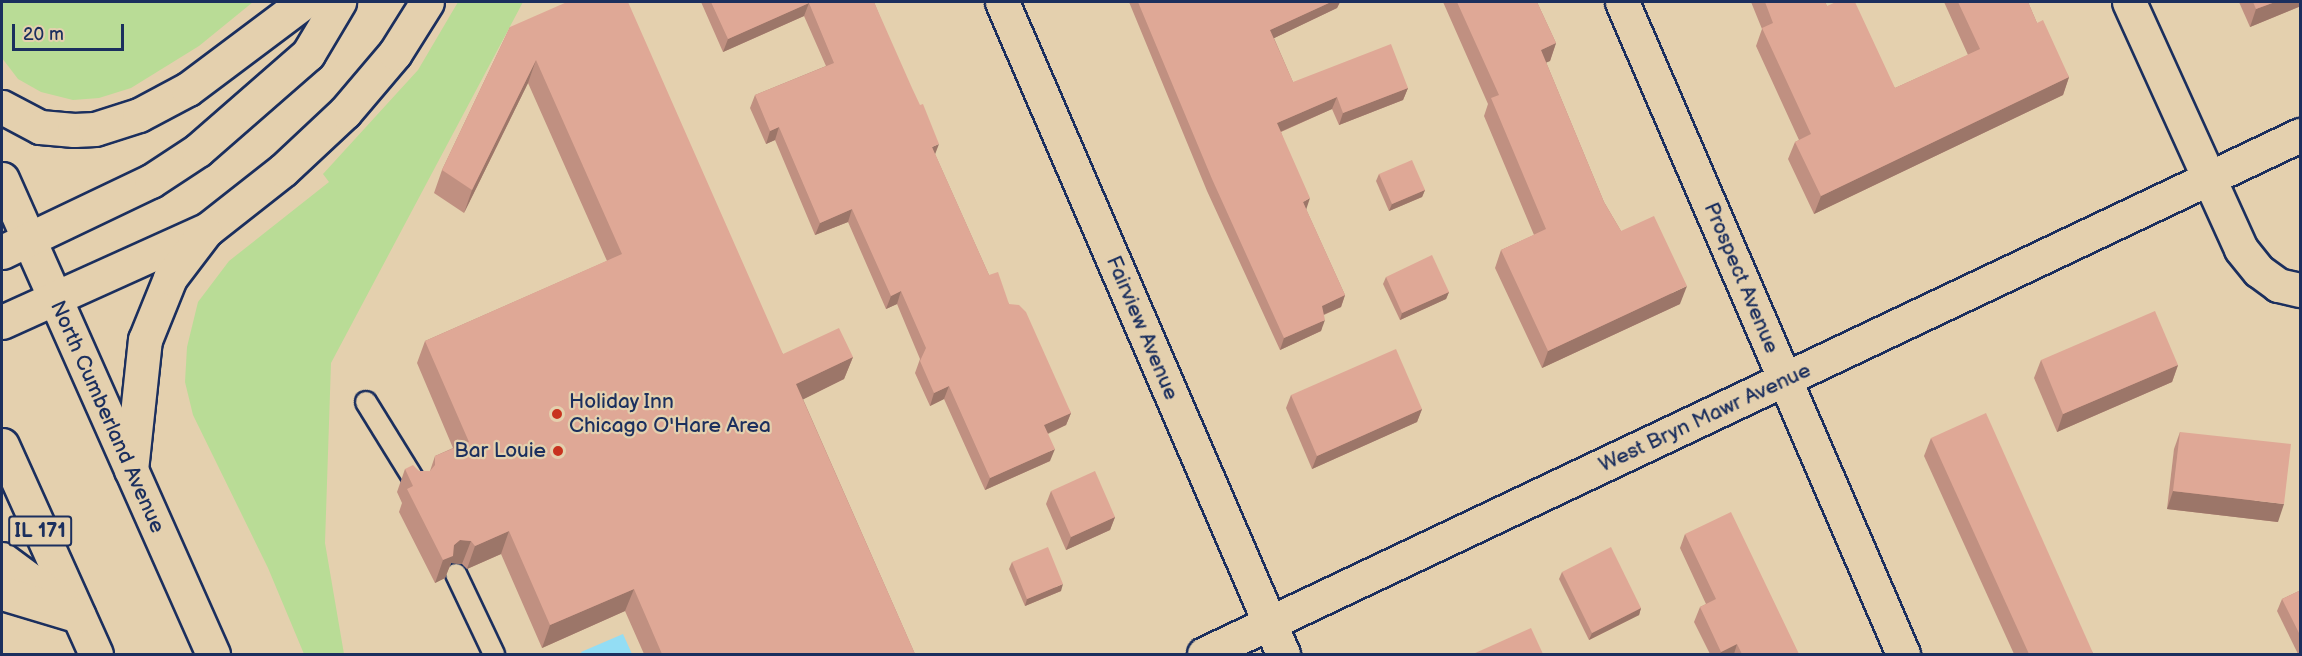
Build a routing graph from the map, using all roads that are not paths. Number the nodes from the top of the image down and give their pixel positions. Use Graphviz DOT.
graph roads {
  1 [pos="304,2"];
  2 [pos="339,2"];
  3 [pos="427,2"];
  4 [pos="1002,2"];
  5 [pos="1622,2"];
  6 [pos="2129,2"];
  7 [pos="2,107"];
  8 [pos="2301,135"];
  9 [pos="2,179"];
  10 [pos="2206,180"];
  11 [pos="208,229"];
  12 [pos="14,245"];
  13 [pos="2301,290"];
  14 [pos="53,300"];
  15 [pos="2,322"];
  16 [pos="1785,380"];
  17 [pos="366,402"];
  18 [pos="2,445"];
  19 [pos="131,470"];
  20 [pos="416,483"];
  21 [pos="2,559"];
  22 [pos="456,574"];
  23 [pos="2,593"];
  24 [pos="79,616"];
  25 [pos="1269,624"];
  26 [pos="96,654"];
  27 [pos="213,654"];
  28 [pos="494,654"];
  29 [pos="1204,654"];
  30 [pos="1283,654"];
  31 [pos="1904,654"];
  1 -- 7 [label="main road"];
  2 -- 12 [label="main road"];
  3 -- 11 [label="main road"];
  4 -- 25 [label="main road, Fairview Avenue"];
  5 -- 16 [label="main road, Prospect Avenue"];
  6 -- 10 [label="main road"];
  8 -- 10 [label="main road, West Bryn Mawr Avenue"];
  9 -- 12 [label="main road, North Cumberland Avenue"];
  10 -- 13 [label="main road"];
  10 -- 16 [label="main road, West Bryn Mawr Avenue"];
  11 -- 14 [label="main road"];
  11 -- 19 [label="main road"];
  12 -- 14 [label="main road, North Cumberland Avenue"];
  14 -- 15 [label="main road"];
  14 -- 19 [label="main road, North Cumberland Avenue"];
  16 -- 25 [label="main road, West Bryn Mawr Avenue"];
  16 -- 31 [label="main road, Prospect Avenue"];
  17 -- 20 [label="lane"];
  18 -- 24 [label="main road, IL 171"];
  19 -- 27 [label="main road, North Cumberland Avenue"];
  21 -- 24 [label="main road"];
  22 -- 28 [label="lane"];
  23 -- 24 [label="main road"];
  24 -- 26 [label="main road, IL 171"];
  25 -- 29 [label="main road, West Bryn Mawr Avenue"];
  25 -- 30 [label="main road, Fairview Avenue"];
}
